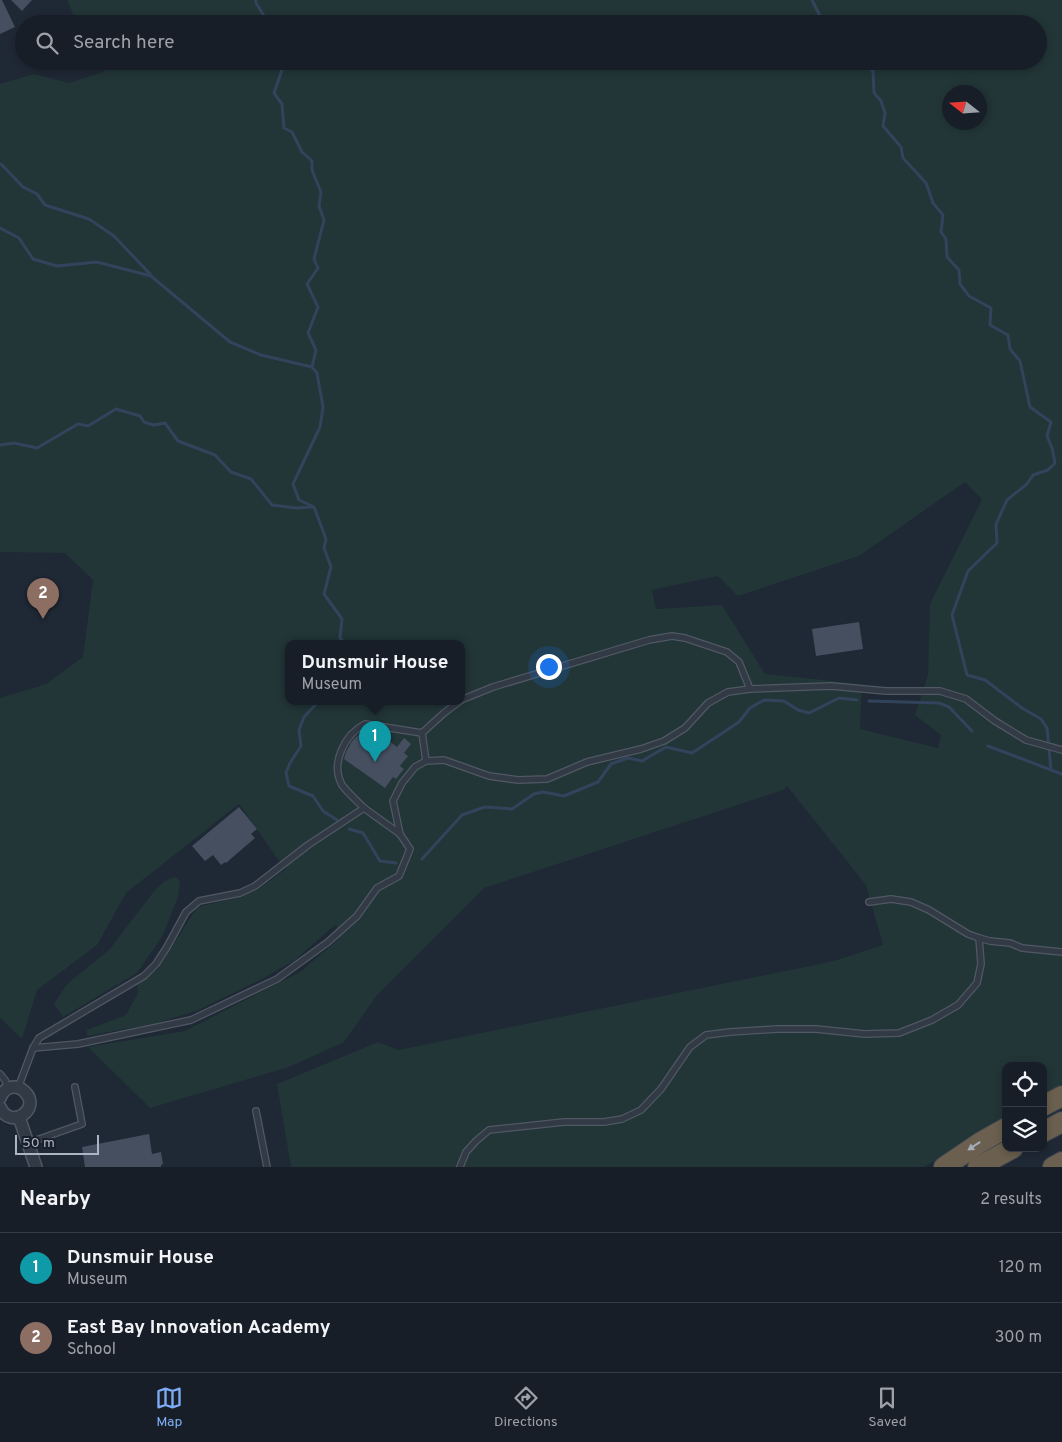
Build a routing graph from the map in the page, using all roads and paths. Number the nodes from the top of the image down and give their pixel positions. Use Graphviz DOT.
graph roads {
  1 [pos="750,689"];
  2 [pos="465,698"];
  3 [pos="454,705"];
  4 [pos="422,733"];
  5 [pos="1062,750"];
  6 [pos="426,761"];
  7 [pos="364,808"];
  8 [pos="400,834"];
  9 [pos="869,902"];
  10 [pos="979,938"];
  11 [pos="1062,952"];
  12 [pos="33,1048"];
  13 [pos="0,1074"];
  14 [pos="75,1087"];
  15 [pos="9,1091"];
  16 [pos="1062,1096"];
  17 [pos="1047,1104"];
  18 [pos="0,1107"];
  19 [pos="256,1111"];
  20 [pos="19,1117"];
  21 [pos="1062,1122"];
  22 [pos="1002,1130"];
  23 [pos="1047,1130"];
  24 [pos="28,1143"];
  25 [pos="1006,1152"];
  26 [pos="1062,1162"];
  27 [pos="36,1167"];
  28 [pos="267,1167"];
  29 [pos="460,1167"];
  30 [pos="944,1167"];
  31 [pos="978,1167"];
  32 [pos="1052,1167"];
  1 -- 2 [label="lane"];
  1 -- 5 [label="lane"];
  1 -- 6 [label="lane"];
  3 -- 4 [label="lane"];
  4 -- 6 [label="lane"];
  4 -- 7 [label="lane"];
  6 -- 8 [label="lane"];
  7 -- 8 [label="lane"];
  7 -- 12 [label="lane"];
  8 -- 12 [label="lane"];
  9 -- 10 [label="lane"];
  10 -- 11 [label="lane"];
  10 -- 29 [label="lane"];
  12 -- 15 [label="lane"];
  13 -- 15 [label="lane"];
  14 -- 24 [label="lane"];
  15 -- 20 [label="street"];
  16 -- 17 [label="highway"];
  18 -- 20 [label="street"];
  19 -- 28 [label="lane"];
  20 -- 24 [label="street"];
  21 -- 23 [label="highway"];
  22 -- 30 [label="highway, one-way"];
  24 -- 27 [label="street"];
  25 -- 31 [label="highway"];
  26 -- 32 [label="highway"];
}
